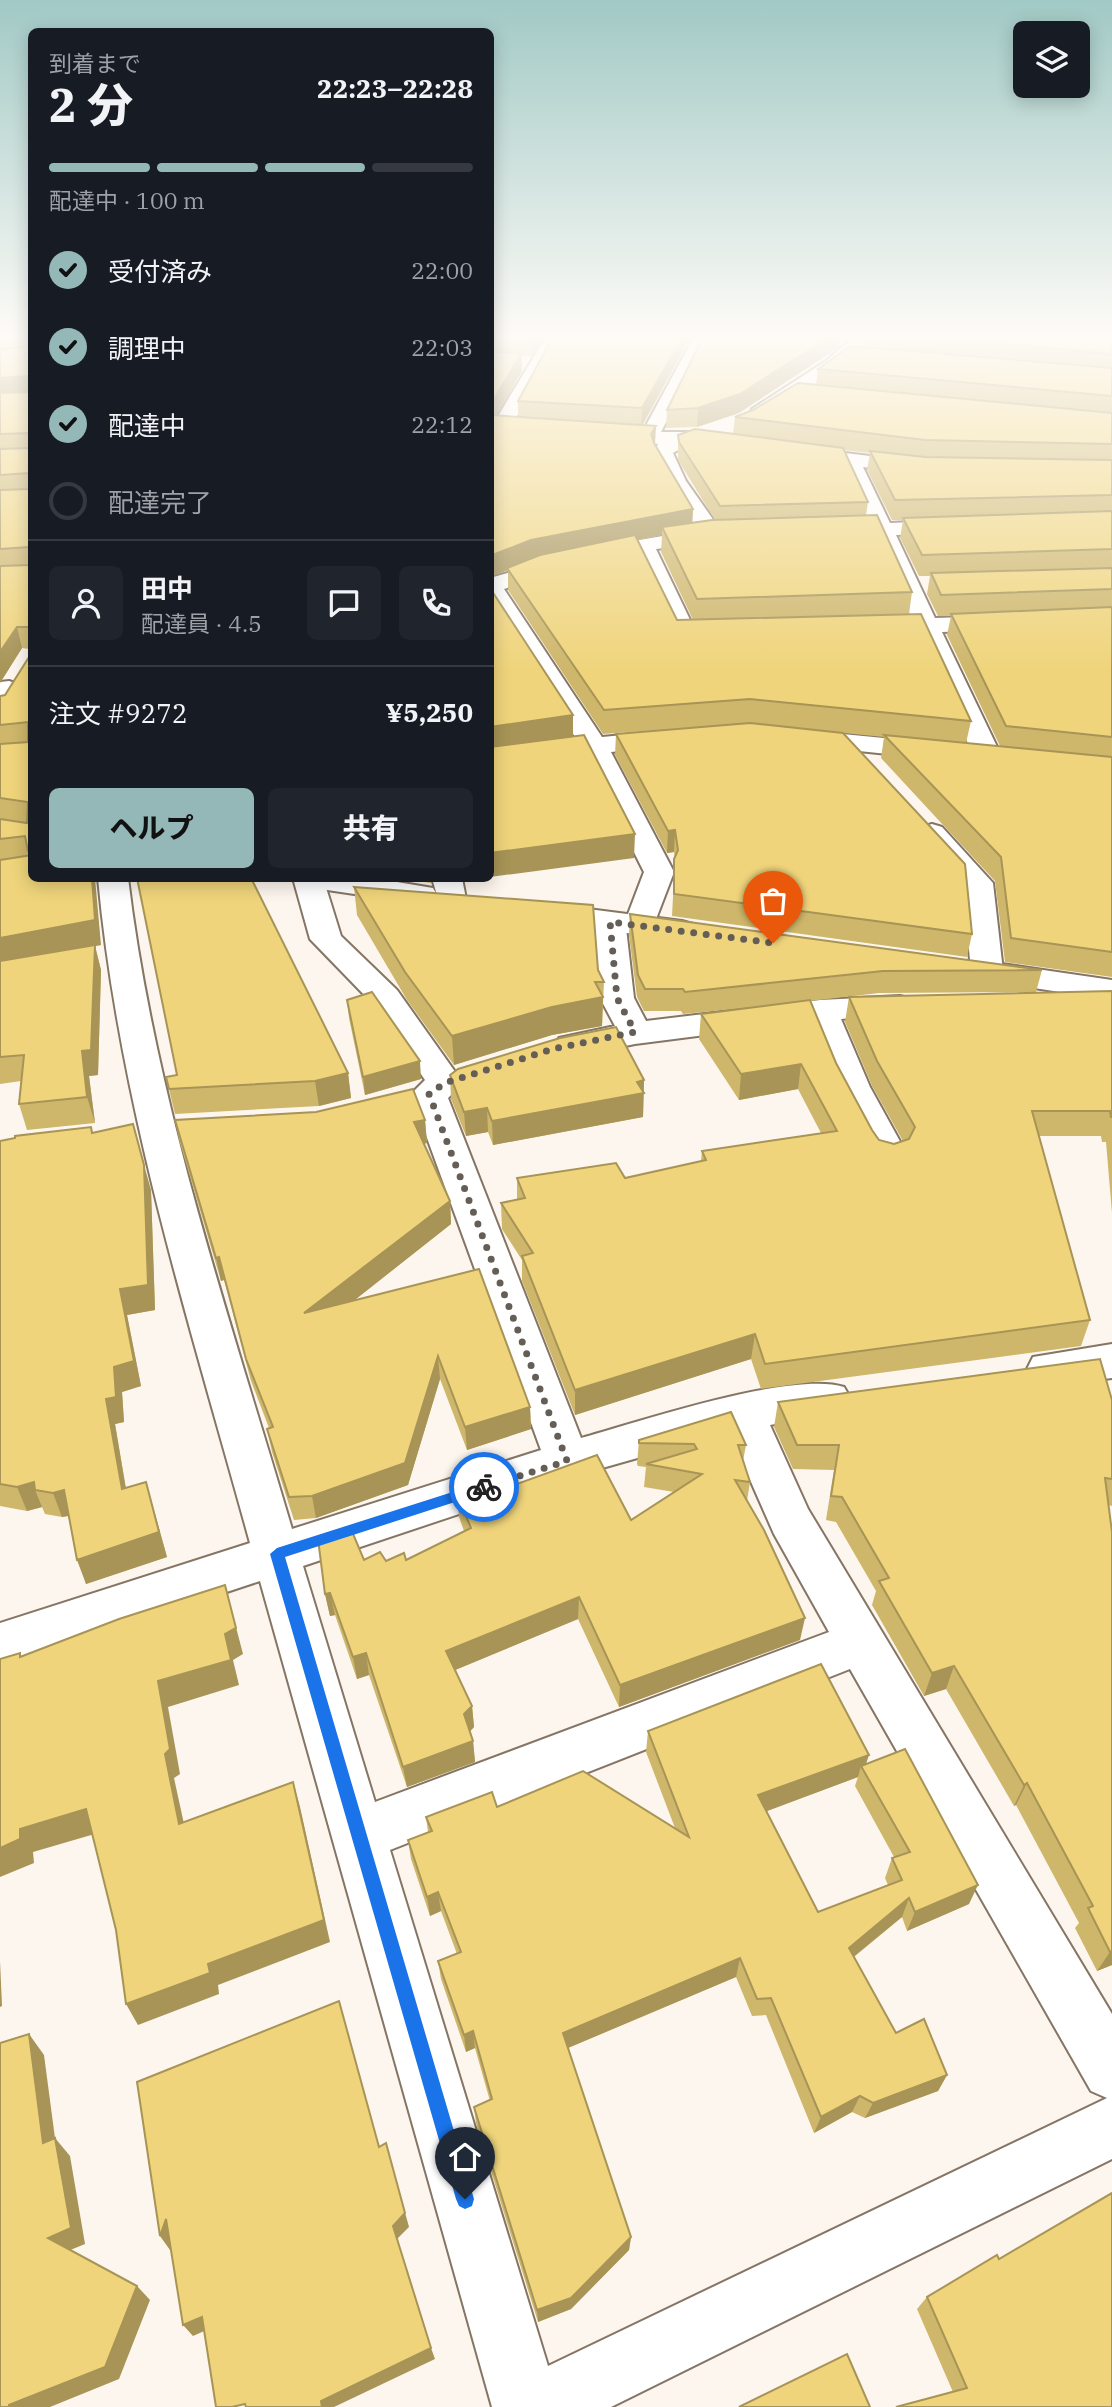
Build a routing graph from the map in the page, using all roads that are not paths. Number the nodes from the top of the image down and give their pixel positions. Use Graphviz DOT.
graph roads {
  1 [pos="666,447"];
  2 [pos="771,449"];
  3 [pos="850,460"];
  4 [pos="946,468"];
  5 [pos="975,526"];
  6 [pos="884,530"];
  7 [pos="806,532"];
  8 [pos="644,546"];
  9 [pos="494,584"];
  10 [pos="937,585"];
  11 [pos="910,586"];
  12 [pos="494,591"];
  13 [pos="1019,622"];
  14 [pos="927,625"];
  15 [pos="846,628"];
  16 [pos="739,633"];
  17 [pos="694,736"];
  18 [pos="773,736"];
  19 [pos="847,742"];
  20 [pos="594,746"];
  21 [pos="988,757"];
  22 [pos="494,760"];
  23 [pos="1016,760"];
  24 [pos="875,772"];
  25 [pos="912,812"];
  26 [pos="113,882"];
  27 [pos="308,882"];
  28 [pos="337,882"];
  29 [pos="459,894"];
  30 [pos="517,909"];
  31 [pos="625,924"];
  32 [pos="706,934"];
  33 [pos="1112,990"];
  34 [pos="1112,1004"];
  35 [pos="932,1006"];
  36 [pos="1010,1006"];
  37 [pos="820,1010"];
  38 [pos="635,1032"];
  39 [pos="541,1053"];
  40 [pos="448,1084"];
  41 [pos="393,1103"];
  42 [pos="888,1154"];
  43 [pos="1112,1361"];
  44 [pos="1016,1374"];
  45 [pos="866,1394"];
  46 [pos="743,1411"];
  47 [pos="567,1461"];
  48 [pos="277,1554"];
  49 [pos="861,1642"];
  50 [pos="0,1645"];
  51 [pos="358,1836"];
  52 [pos="1112,2070"];
  53 [pos="1112,2127"];
  54 [pos="527,2407"];
  55 [pos="538,2407"];
  1 -- 8 [label="street"];
  2 -- 3 [label="street"];
  3 -- 4 [label="street"];
  3 -- 6 [label="street"];
  5 -- 6 [label="street"];
  6 -- 7 [label="street"];
  6 -- 11 [label="street"];
  8 -- 9 [label="street"];
  8 -- 16 [label="street"];
  10 -- 11 [label="street"];
  11 -- 14 [label="street"];
  12 -- 20 [label="street"];
  13 -- 14 [label="street"];
  14 -- 15 [label="street"];
  14 -- 21 [label="street"];
  17 -- 20 [label="street"];
  18 -- 19 [label="street"];
  19 -- 21 [label="street"];
  19 -- 24 [label="street"];
  20 -- 22 [label="street"];
  20 -- 31 [label="street"];
  21 -- 23 [label="street"];
  25 -- 33 [label="street"];
  26 -- 48 [label="street"];
  27 -- 40 [label="street"];
  28 -- 29 [label="street"];
  30 -- 31 [label="street"];
  31 -- 32 [label="street"];
  31 -- 38 [label="street"];
  34 -- 36 [label="street"];
  35 -- 37 [label="street"];
  37 -- 38 [label="street"];
  37 -- 42 [label="street"];
  38 -- 39 [label="street"];
  40 -- 41 [label="street"];
  40 -- 47 [label="street"];
  43 -- 44 [label="street"];
  45 -- 46 [label="street"];
  46 -- 47 [label="street"];
  46 -- 49 [label="street"];
  47 -- 48 [label="street"];
  48 -- 50 [label="street"];
  48 -- 51 [label="street"];
  49 -- 51 [label="street"];
  49 -- 52 [label="street"];
  51 -- 54 [label="street"];
  53 -- 55 [label="street"];
}
